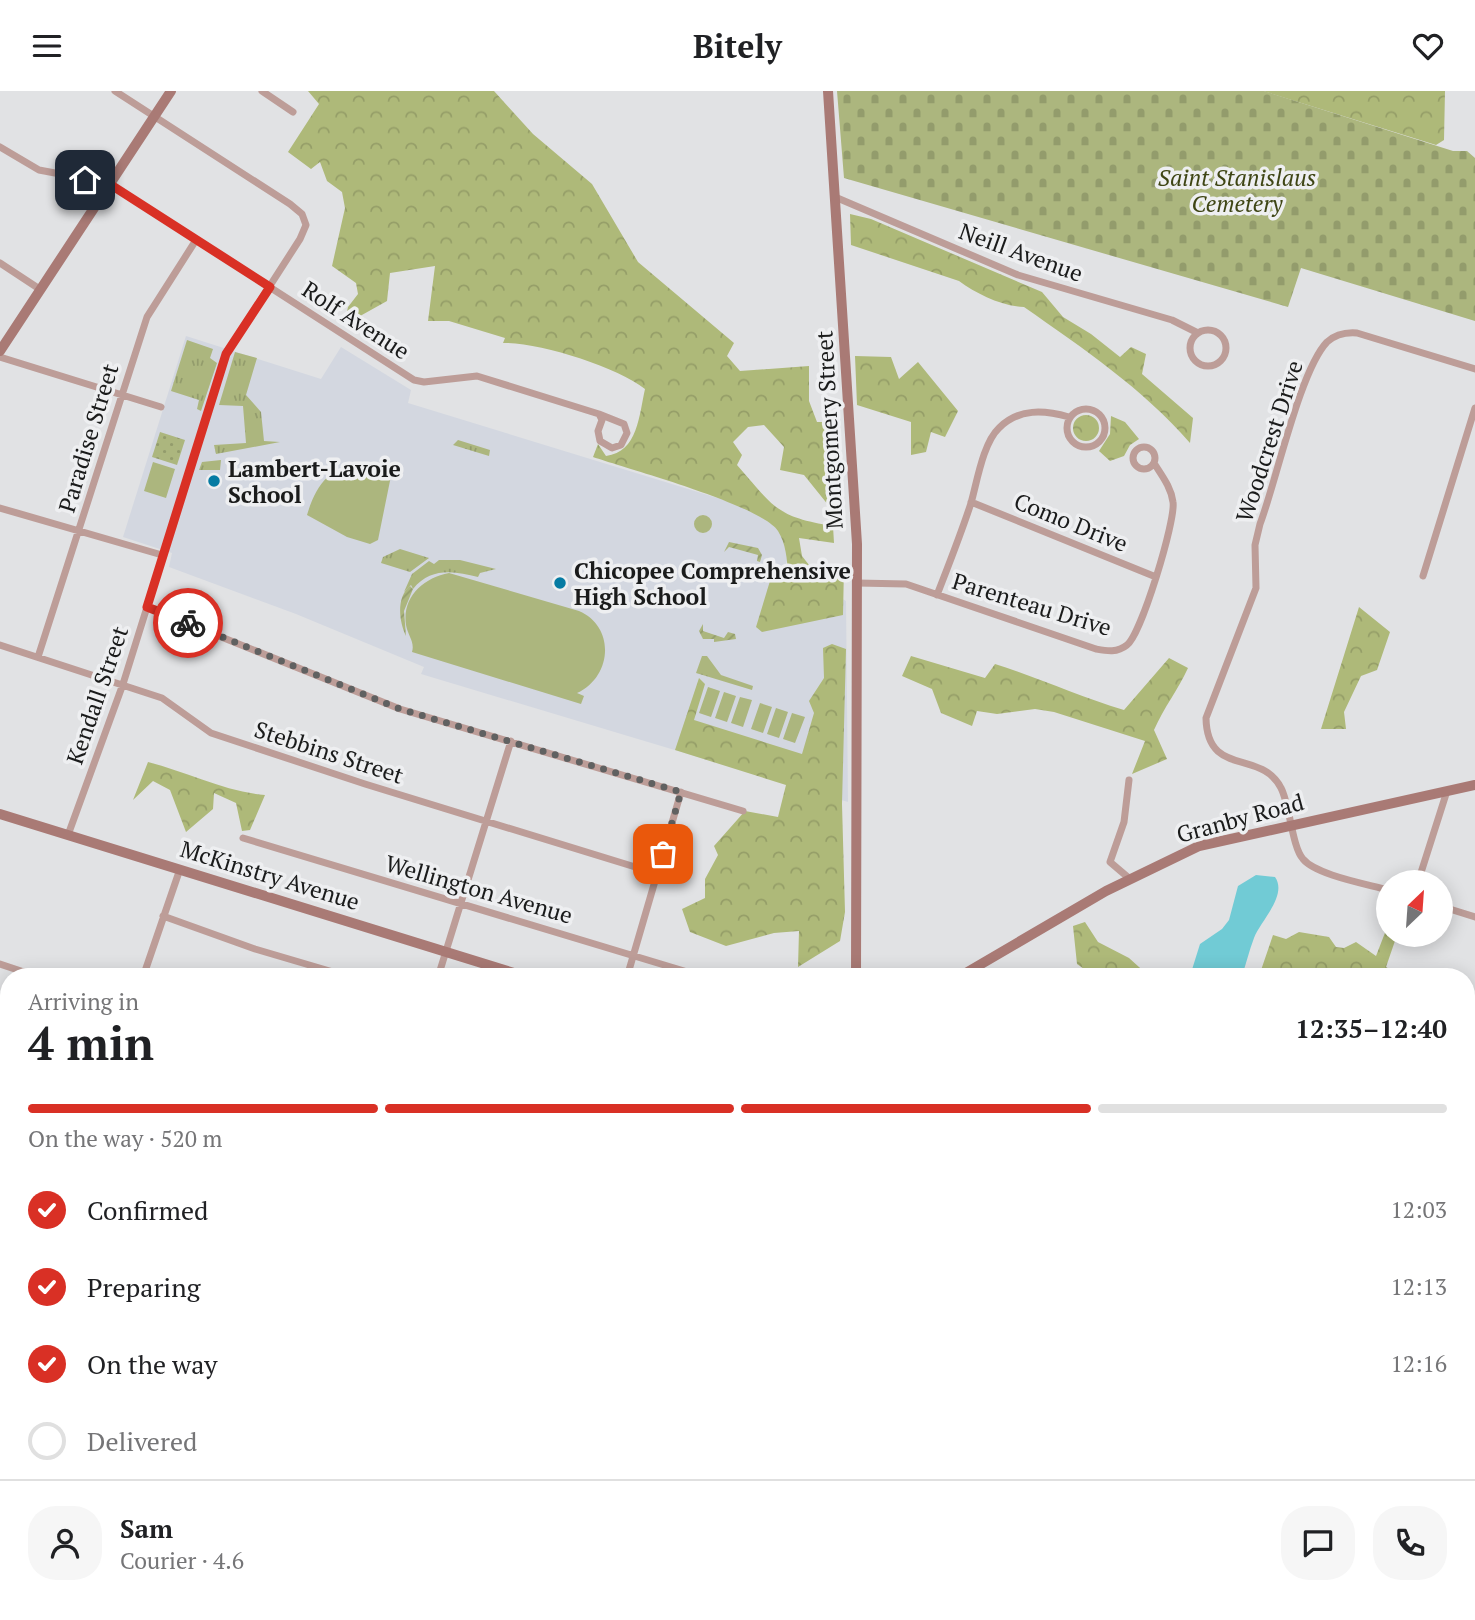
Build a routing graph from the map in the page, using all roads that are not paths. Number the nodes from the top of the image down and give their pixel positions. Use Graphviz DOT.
graph roads {
  1 [pos="115,91"];
  2 [pos="171,91"];
  3 [pos="262,91"];
  4 [pos="828,91"];
  5 [pos="293,112"];
  6 [pos="153,116"];
  7 [pos="0,147"];
  8 [pos="108,183"];
  9 [pos="835,197"];
  10 [pos="196,240"];
  11 [pos="0,263"];
  12 [pos="270,287"];
  13 [pos="41,290"];
  14 [pos="1198,333"];
  15 [pos="5,335"];
  16 [pos="0,354"];
  17 [pos="1475,369"];
  18 [pos="122,394"];
  19 [pos="161,407"];
  20 [pos="1475,408"];
  21 [pos="599,414"];
  22 [pos="1069,417"];
  23 [pos="1154,463"];
  24 [pos="971,502"];
  25 [pos="0,507"];
  26 [pos="79,533"];
  27 [pos="162,555"];
  28 [pos="1423,576"];
  29 [pos="1156,577"];
  30 [pos="857,583"];
  31 [pos="937,594"];
  32 [pos="147,607"];
  33 [pos="0,645"];
  34 [pos="38,657"];
  35 [pos="123,684"];
  36 [pos="511,741"];
  37 [pos="1129,780"];
  38 [pos="1475,785"];
  39 [pos="1447,791"];
  40 [pos="681,792"];
  41 [pos="743,811"];
  42 [pos="0,814"];
  43 [pos="484,822"];
  44 [pos="1293,824"];
  45 [pos="68,835"];
  46 [pos="243,838"];
  47 [pos="180,869"];
  48 [pos="1422,870"];
  49 [pos="658,874"];
  50 [pos="1130,879"];
  51 [pos="1376,886"];
  52 [pos="460,904"];
  53 [pos="1453,910"];
  54 [pos="163,916"];
  55 [pos="1475,917"];
  56 [pos="445,952"];
  57 [pos="633,955"];
  58 [pos="146,968"];
  59 [pos="319,968"];
  60 [pos="441,968"];
  61 [pos="497,968"];
  62 [pos="629,968"];
  63 [pos="675,968"];
  64 [pos="856,968"];
  65 [pos="976,968"];
  1 -- 6 [label="street"];
  2 -- 6 [label="main road"];
  3 -- 5 [label="street"];
  4 -- 9 [label="main road, Montgomery Street"];
  6 -- 8 [label="main road"];
  6 -- 12 [label="street, Kendall Street"];
  7 -- 8 [label="street, Rolf Avenue"];
  8 -- 10 [label="street, Rolf Avenue"];
  8 -- 13 [label="main road"];
  9 -- 14 [label="street, Neill Avenue"];
  9 -- 30 [label="main road, Montgomery Street"];
  10 -- 12 [label="street, Rolf Avenue"];
  10 -- 18 [label="street, Paradise Street"];
  11 -- 13 [label="street"];
  12 -- 21 [label="street, Rolf Avenue"];
  12 -- 27 [label="street, Kendall Street"];
  13 -- 15 [label="main road"];
  14 -- 14 [label="street, Neill Avenue"];
  15 -- 16 [label="main road"];
  16 -- 18 [label="street"];
  17 -- 44 [label="street, Woodcrest Drive"];
  18 -- 19 [label="street"];
  18 -- 26 [label="street, Paradise Street"];
  20 -- 28 [label="street"];
  21 -- 21 [label="street, Rolf Avenue"];
  22 -- 22 [label="street"];
  22 -- 24 [label="street"];
  23 -- 29 [label="street, Parenteau Drive"];
  24 -- 29 [label="street, Como Drive"];
  24 -- 31 [label="street"];
  25 -- 26 [label="street"];
  26 -- 27 [label="street"];
  26 -- 34 [label="street, Paradise Street"];
  27 -- 32 [label="street, Kendall Street"];
  29 -- 31 [label="street, Parenteau Drive"];
  30 -- 31 [label="street, Parenteau Drive"];
  30 -- 64 [label="main road, Montgomery Street"];
  32 -- 35 [label="street, Kendall Street"];
  32 -- 36 [label="street"];
  33 -- 34 [label="street, Stebbins Street"];
  34 -- 35 [label="street, Stebbins Street"];
  35 -- 43 [label="street, Stebbins Street"];
  35 -- 45 [label="street, Kendall Street"];
  36 -- 40 [label="street"];
  36 -- 43 [label="street"];
  37 -- 50 [label="street"];
  38 -- 39 [label="main road, Granby Road"];
  39 -- 44 [label="main road, Granby Road"];
  39 -- 48 [label="street"];
  40 -- 41 [label="street"];
  40 -- 49 [label="street"];
  42 -- 45 [label="main road, McKinstry Avenue"];
  43 -- 49 [label="street, Stebbins Street"];
  43 -- 52 [label="street"];
  44 -- 50 [label="main road, Granby Road"];
  44 -- 51 [label="street, Woodcrest Drive"];
  45 -- 47 [label="main road, McKinstry Avenue"];
  46 -- 52 [label="street, Wellington Avenue"];
  47 -- 54 [label="street"];
  47 -- 56 [label="main road, McKinstry Avenue"];
  49 -- 57 [label="street"];
  50 -- 65 [label="main road, Granby Road"];
  52 -- 56 [label="street"];
  52 -- 57 [label="street, Wellington Avenue"];
  53 -- 55 [label="street"];
  54 -- 58 [label="street"];
  54 -- 59 [label="street"];
  56 -- 60 [label="street"];
  56 -- 61 [label="main road, McKinstry Avenue"];
  57 -- 62 [label="street"];
  57 -- 63 [label="street, Wellington Avenue"];
}
